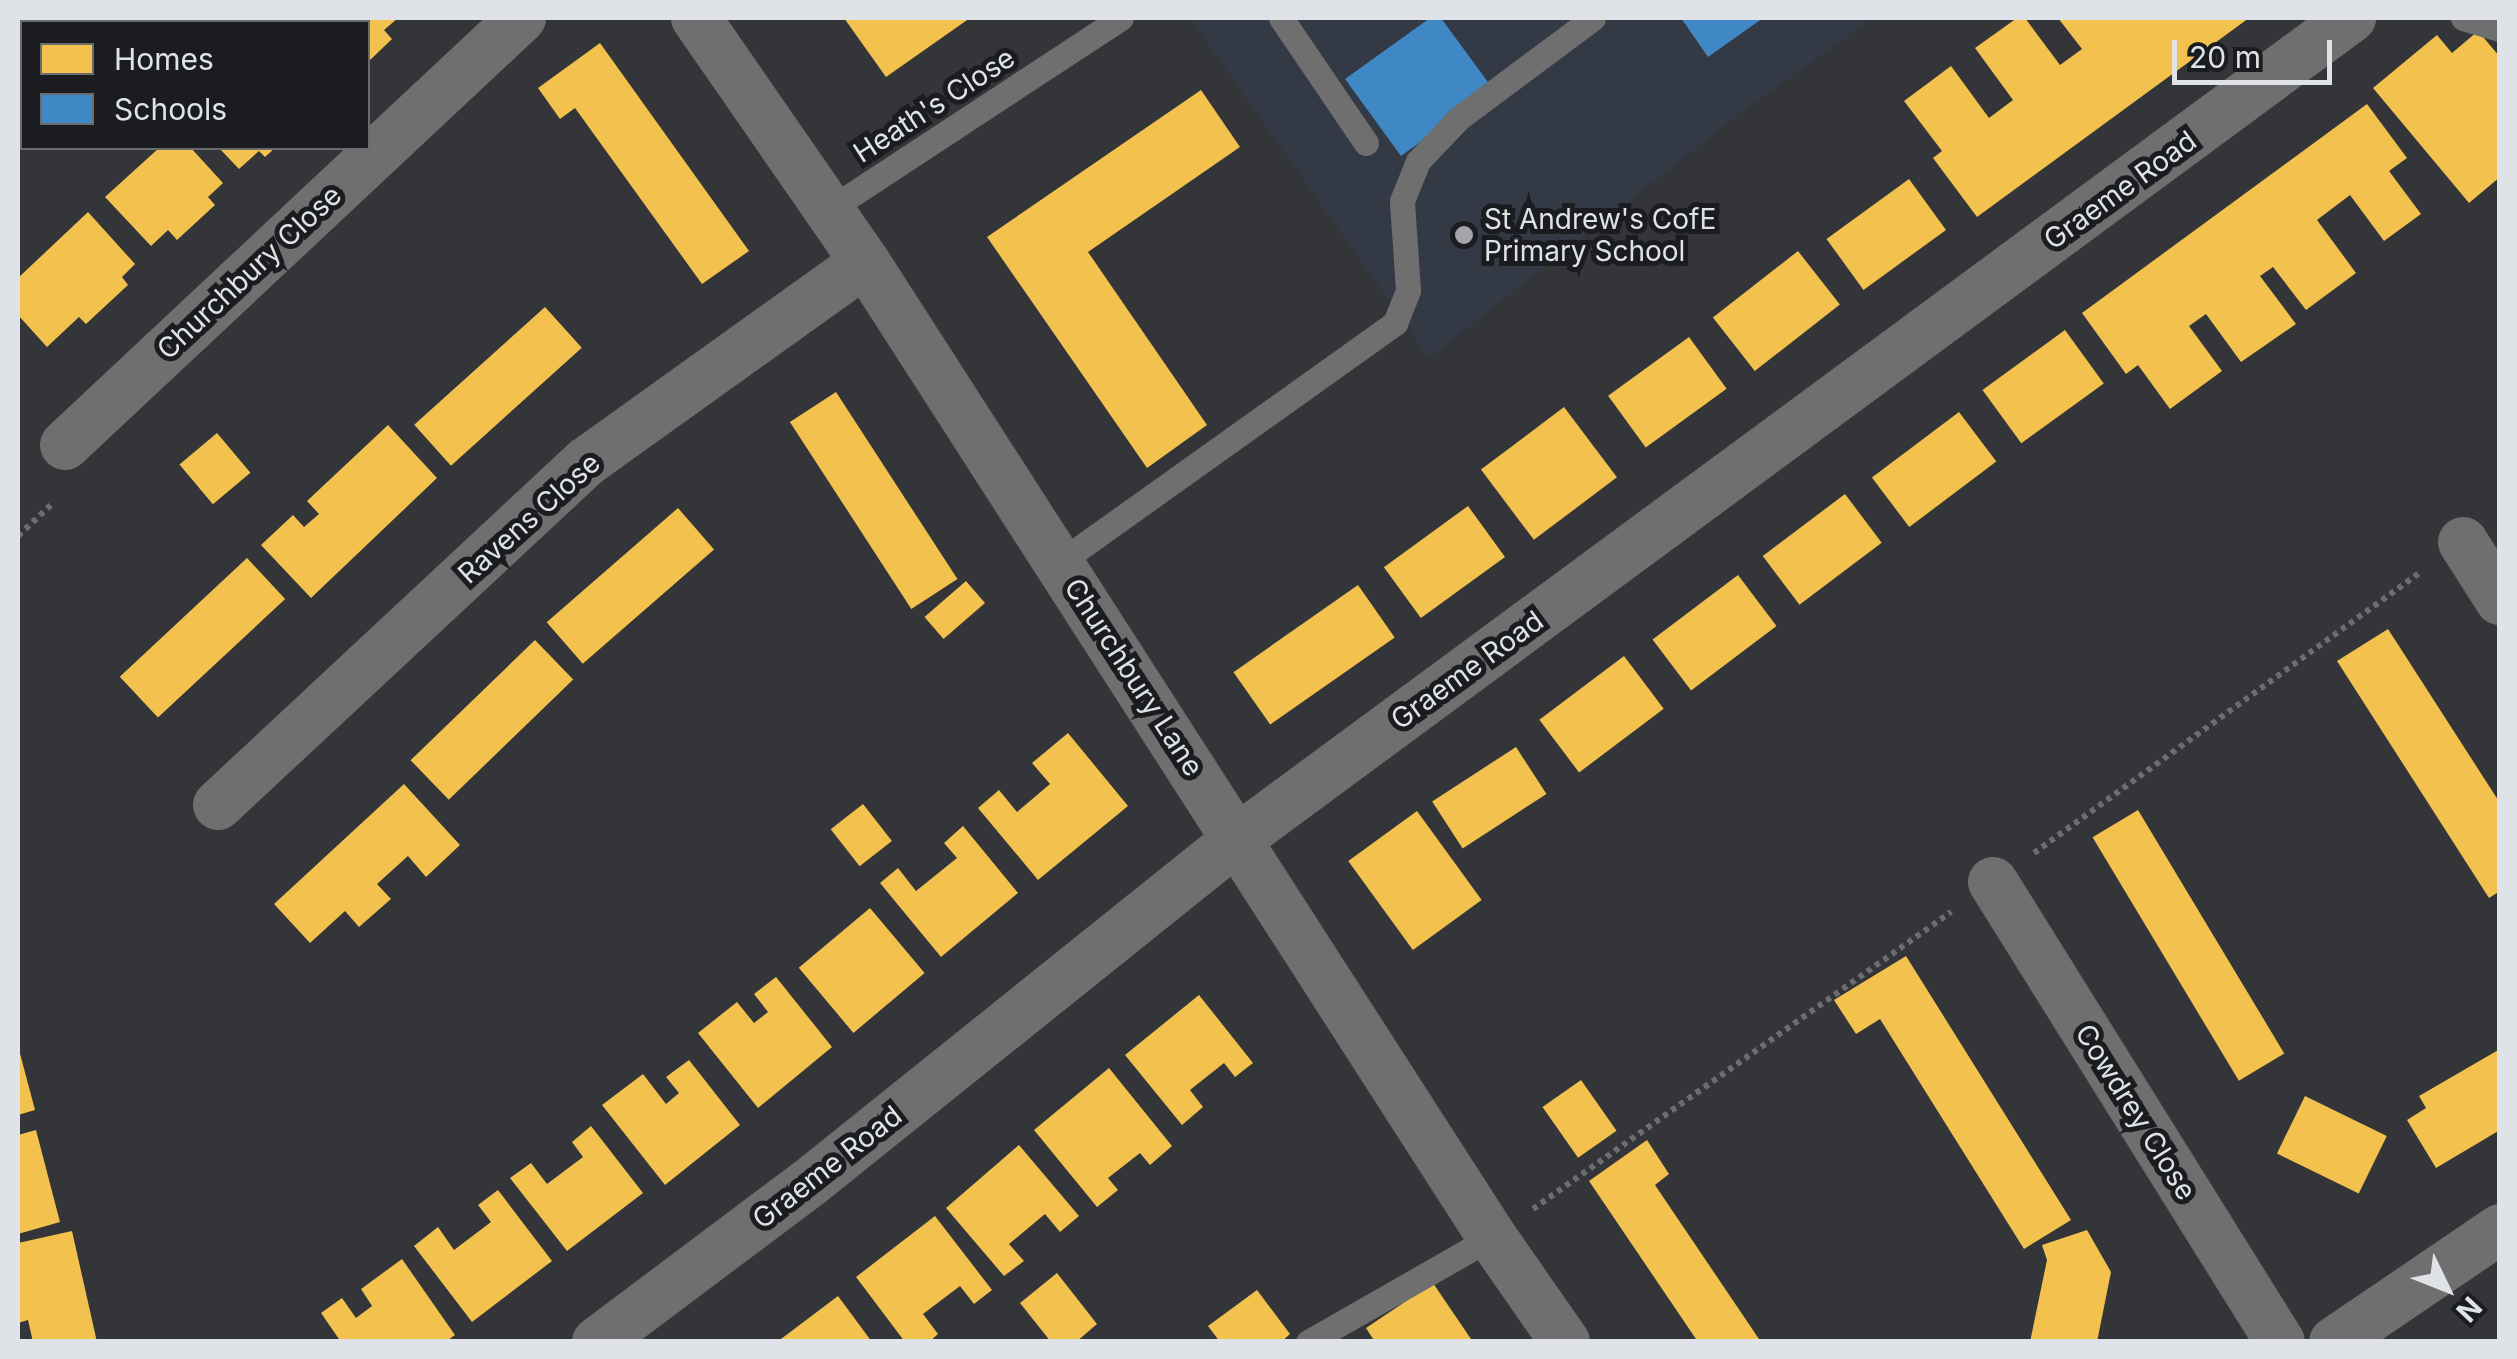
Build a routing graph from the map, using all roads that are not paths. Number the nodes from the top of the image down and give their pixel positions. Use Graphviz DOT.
graph roads {
  1 [pos="522,18"];
  2 [pos="696,18"];
  3 [pos="1121,18"];
  4 [pos="1281,18"];
  5 [pos="1593,18"];
  6 [pos="2350,18"];
  7 [pos="2462,18"];
  8 [pos="2500,29"];
  9 [pos="1366,143"];
  10 [pos="830,209"];
  11 [pos="865,262"];
  12 [pos="65,445"];
  13 [pos="2463,542"];
  14 [pos="1060,562"];
  15 [pos="2500,600"];
  16 [pos="218,805"];
  17 [pos="1239,838"];
  18 [pos="1993,882"];
  19 [pos="1492,1237"];
  20 [pos="2497,1237"];
  21 [pos="598,1342"];
  22 [pos="1308,1342"];
  23 [pos="1564,1342"];
  24 [pos="2280,1342"];
  25 [pos="2334,1342"];
  1 -- 12 [label="street, Churchbury Close"];
  2 -- 10 [label="street, Churchbury Lane"];
  3 -- 10 [label="lane, Heath's Close"];
  4 -- 9 [label="lane"];
  5 -- 14 [label="lane"];
  6 -- 17 [label="street, Graeme Road"];
  7 -- 8 [label="lane"];
  10 -- 11 [label="street, Churchbury Lane"];
  11 -- 14 [label="street, Churchbury Lane"];
  11 -- 16 [label="street, Ravens Close"];
  13 -- 15 [label="street"];
  14 -- 17 [label="street, Churchbury Lane"];
  17 -- 19 [label="street, Churchbury Lane"];
  17 -- 21 [label="street, Graeme Road"];
  18 -- 24 [label="street, Cowdrey Close"];
  19 -- 22 [label="lane"];
  19 -- 23 [label="street, Churchbury Lane"];
  20 -- 25 [label="street"];
}
